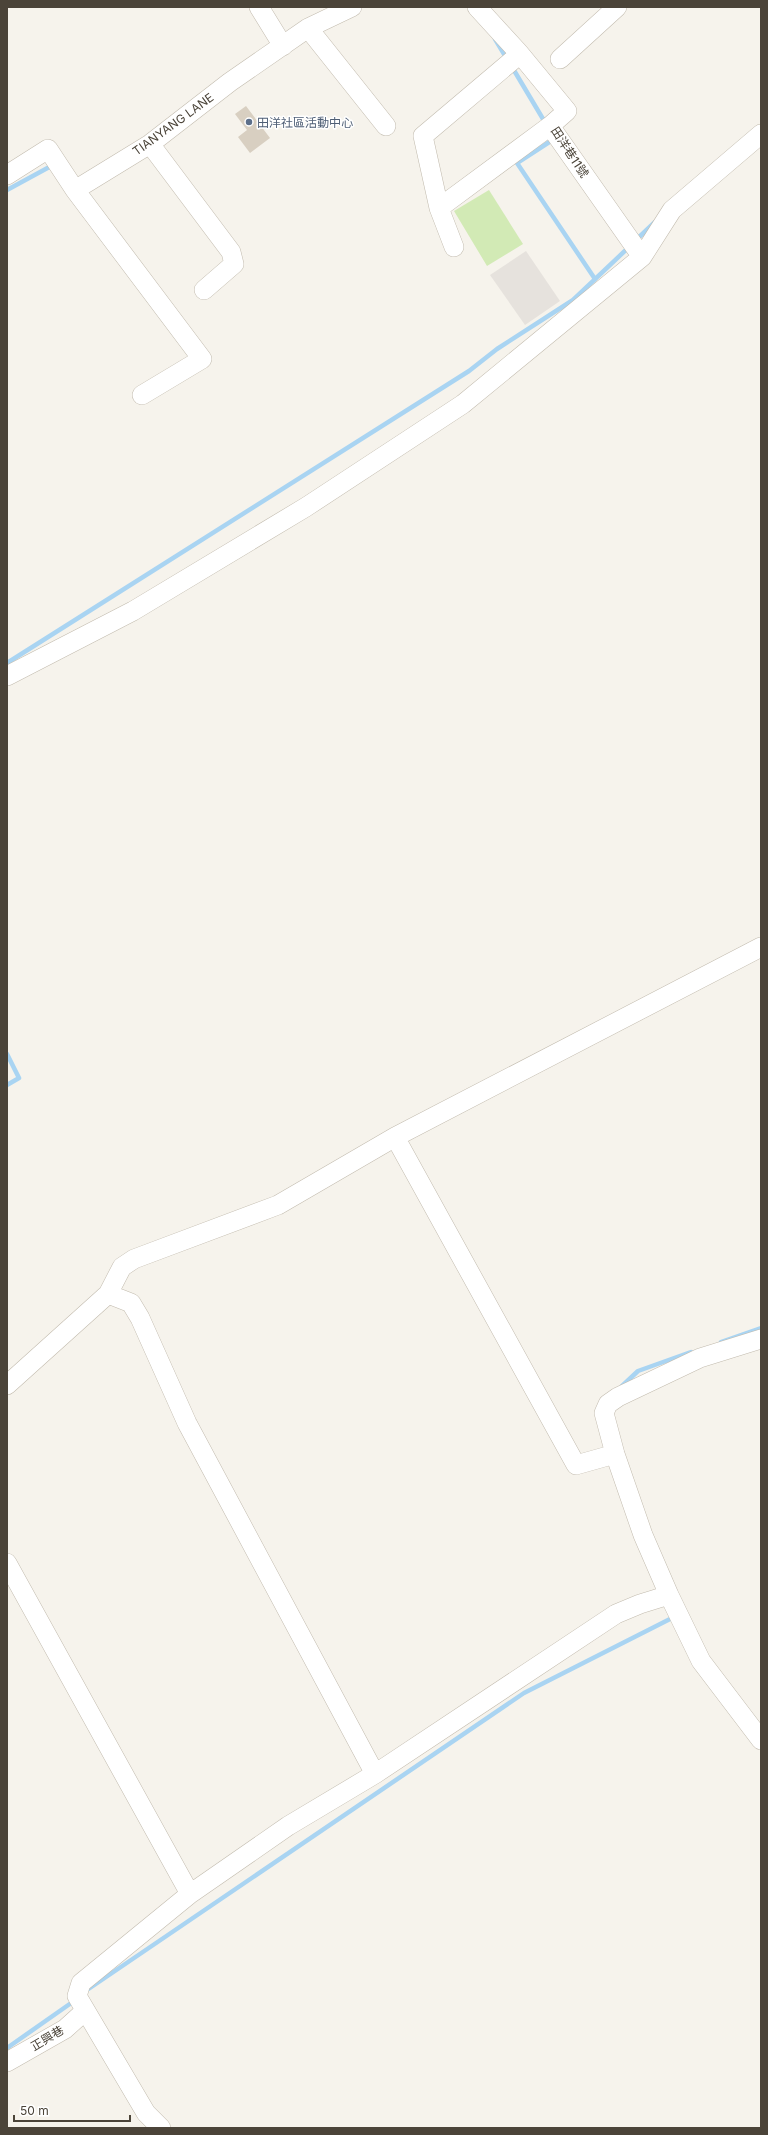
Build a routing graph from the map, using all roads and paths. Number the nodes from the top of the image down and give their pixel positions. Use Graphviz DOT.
graph roads {
  1 [pos="259,7"];
  2 [pos="352,7"];
  3 [pos="477,7"];
  4 [pos="617,7"];
  5 [pos="308,28"];
  6 [pos="283,46"];
  7 [pos="520,54"];
  8 [pos="560,59"];
  9 [pos="386,126"];
  10 [pos="550,126"];
  11 [pos="761,134"];
  12 [pos="150,144"];
  13 [pos="7,175"];
  14 [pos="74,190"];
  15 [pos="439,208"];
  16 [pos="454,247"];
  17 [pos="642,257"];
  18 [pos="204,290"];
  19 [pos="142,395"];
  20 [pos="7,676"];
  21 [pos="761,947"];
  22 [pos="395,1137"];
  23 [pos="108,1294"];
  24 [pos="761,1339"];
  25 [pos="7,1385"];
  26 [pos="615,1454"];
  27 [pos="7,1563"];
  28 [pos="669,1596"];
  29 [pos="761,1740"];
  30 [pos="375,1774"];
  31 [pos="190,1894"];
  32 [pos="85,2011"];
  33 [pos="7,2062"];
  34 [pos="161,2128"];
  1 -- 6 [label="street"];
  2 -- 5 [label="street, TIANYANG LANE"];
  3 -- 7 [label="street, 田洋巷11號"];
  4 -- 8 [label="street"];
  5 -- 6 [label="street, TIANYANG LANE"];
  5 -- 9 [label="street"];
  6 -- 12 [label="street, TIANYANG LANE"];
  7 -- 10 [label="street, 田洋巷11號"];
  7 -- 15 [label="street"];
  10 -- 15 [label="street"];
  10 -- 17 [label="street, 田洋巷11號"];
  11 -- 17 [label="street"];
  12 -- 14 [label="street, TIANYANG LANE"];
  12 -- 18 [label="street"];
  13 -- 14 [label="street"];
  14 -- 19 [label="street"];
  15 -- 16 [label="street"];
  17 -- 20 [label="street"];
  21 -- 22 [label="street"];
  22 -- 23 [label="street"];
  22 -- 26 [label="street"];
  23 -- 25 [label="street"];
  23 -- 30 [label="street"];
  24 -- 26 [label="street"];
  26 -- 28 [label="street"];
  27 -- 31 [label="street"];
  28 -- 29 [label="street"];
  28 -- 30 [label="street"];
  30 -- 31 [label="street"];
  31 -- 32 [label="street"];
  32 -- 33 [label="street, 正興巷"];
  32 -- 34 [label="street"];
}
